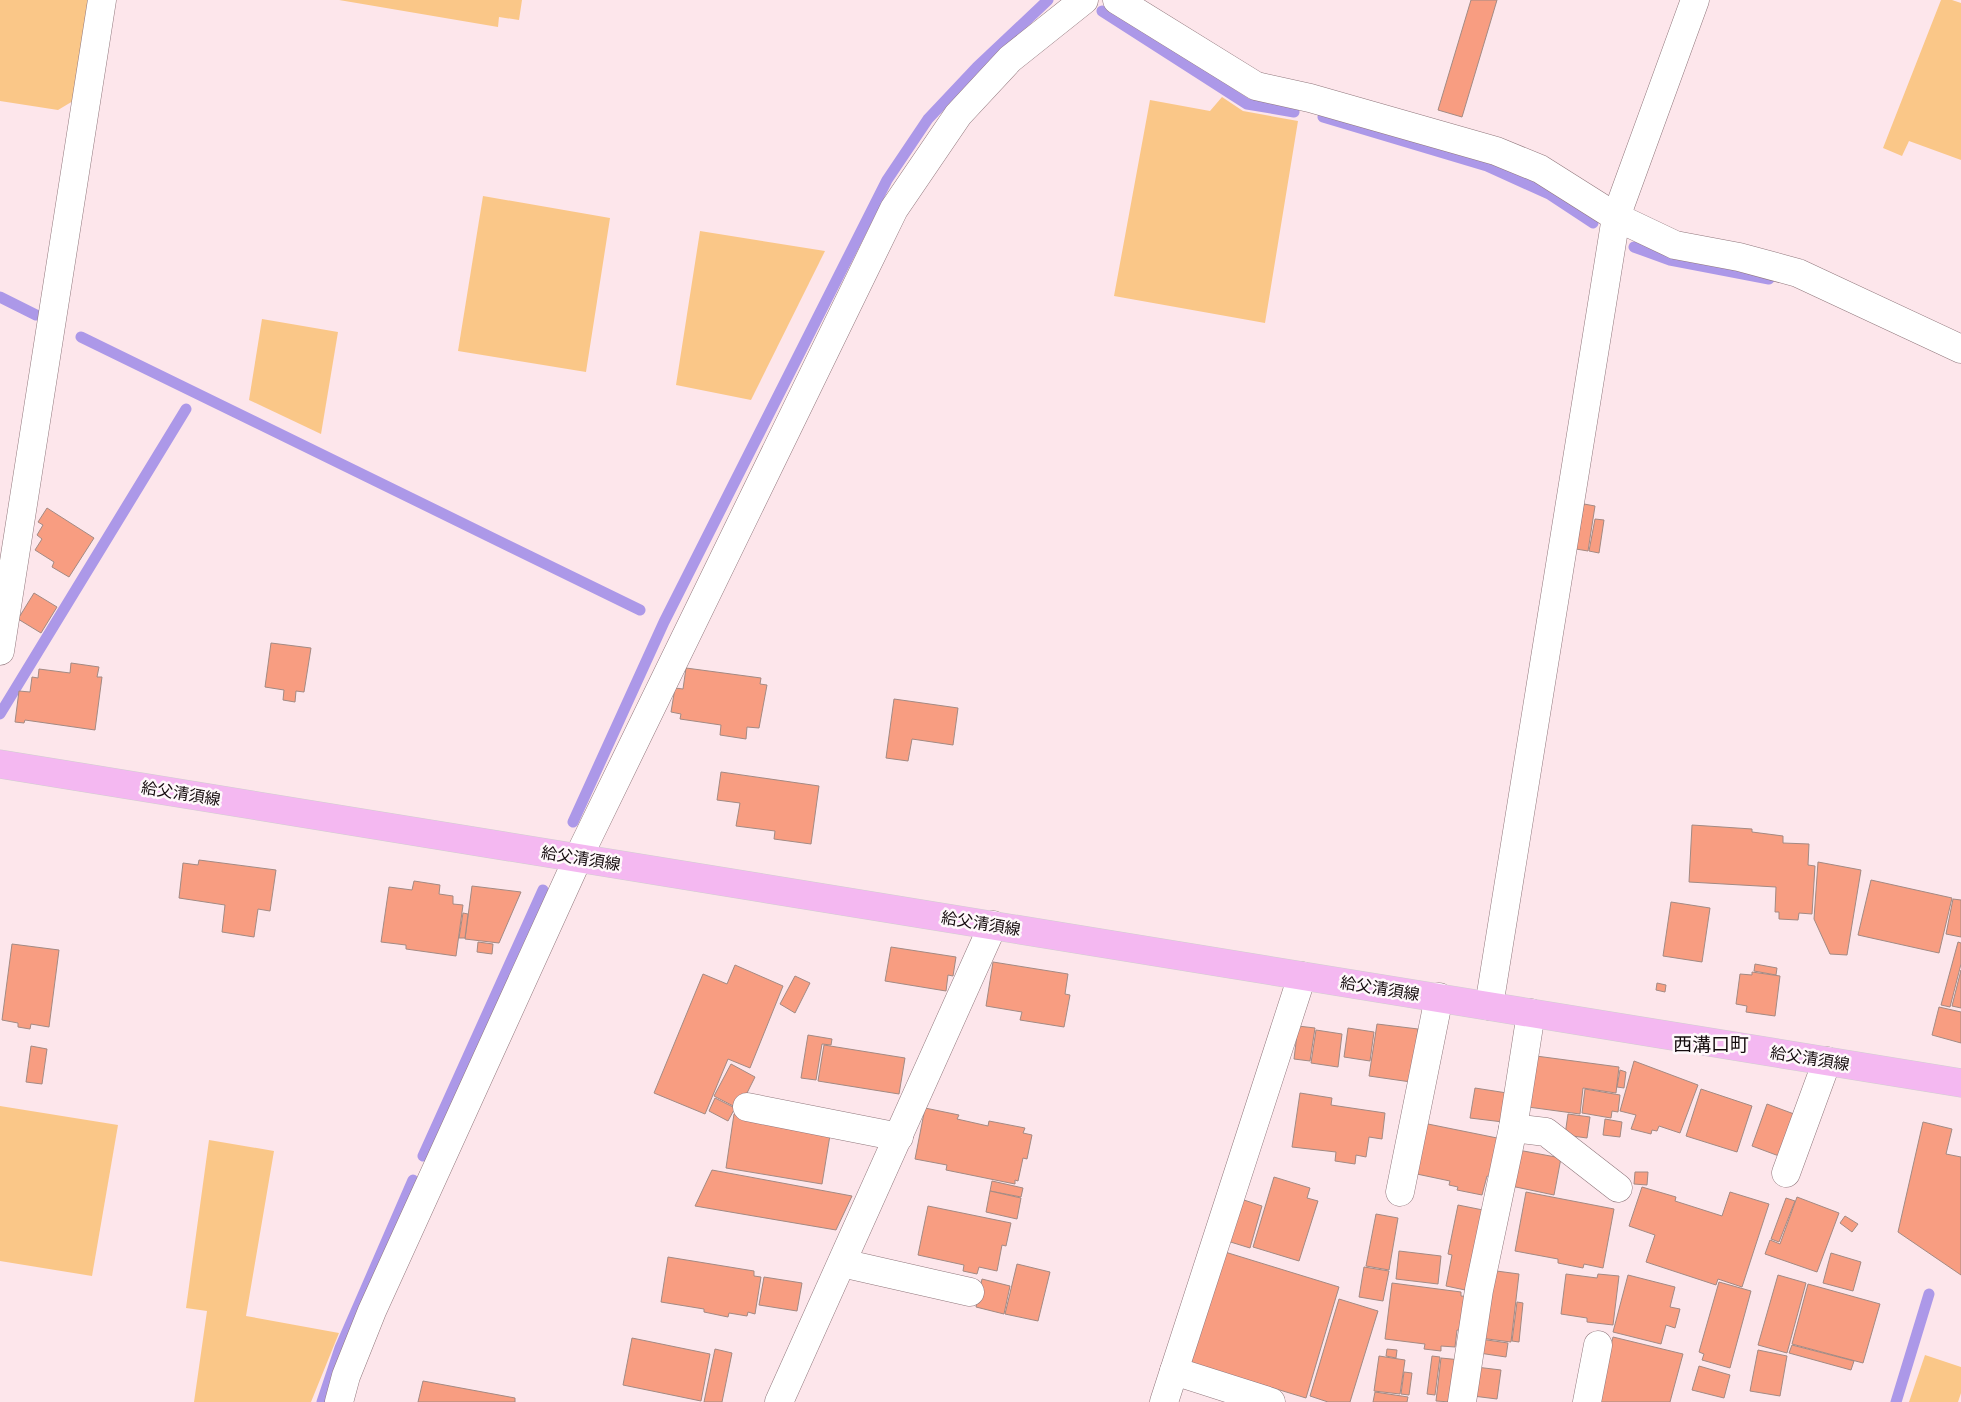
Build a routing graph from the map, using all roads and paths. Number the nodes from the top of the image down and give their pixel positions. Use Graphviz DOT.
graph roads {
  1 [pos="102,0"];
  2 [pos="1084,0"];
  3 [pos="1117,0"];
  4 [pos="1695,0"];
  5 [pos="1616,217"];
  6 [pos="1961,349"];
  7 [pos="0,651"];
  8 [pos="0,764"];
  9 [pos="578,858"];
  10 [pos="993,925"];
  11 [pos="1302,976"];
  12 [pos="1439,998"];
  13 [pos="1489,1006"];
  14 [pos="1531,1013"];
  15 [pos="1826,1060"];
  16 [pos="1961,1083"];
  17 [pos="747,1107"];
  18 [pos="1513,1128"];
  19 [pos="899,1137"];
  20 [pos="1786,1173"];
  21 [pos="1618,1188"];
  22 [pos="1400,1192"];
  23 [pos="842,1263"];
  24 [pos="970,1292"];
  25 [pos="1598,1345"];
  26 [pos="1174,1371"];
  27 [pos="339,1402"];
  28 [pos="779,1402"];
  29 [pos="1164,1402"];
  30 [pos="1271,1402"];
  31 [pos="1462,1402"];
  32 [pos="1587,1402"];
  1 -- 7 [label="street"];
  2 -- 9 [label="street"];
  3 -- 5 [label="street"];
  4 -- 5 [label="street"];
  5 -- 6 [label="street"];
  5 -- 13 [label="street"];
  8 -- 9 [label="main road, 給父清須線"];
  9 -- 10 [label="main road, 給父清須線"];
  9 -- 27 [label="street"];
  10 -- 11 [label="main road, 給父清須線"];
  10 -- 19 [label="street"];
  11 -- 12 [label="main road, 給父清須線"];
  11 -- 26 [label="street"];
  12 -- 13 [label="main road, 給父清須線"];
  12 -- 22 [label="street"];
  13 -- 14 [label="main road, 給父清須線"];
  14 -- 15 [label="main road, 給父清須線"];
  14 -- 18 [label="street"];
  15 -- 16 [label="main road, 給父清須線"];
  15 -- 20 [label="street"];
  17 -- 19 [label="street"];
  18 -- 21 [label="street"];
  18 -- 31 [label="street"];
  19 -- 23 [label="street"];
  23 -- 24 [label="street"];
  23 -- 28 [label="street"];
  25 -- 32 [label="street"];
  26 -- 29 [label="street"];
  26 -- 30 [label="street"];
}
